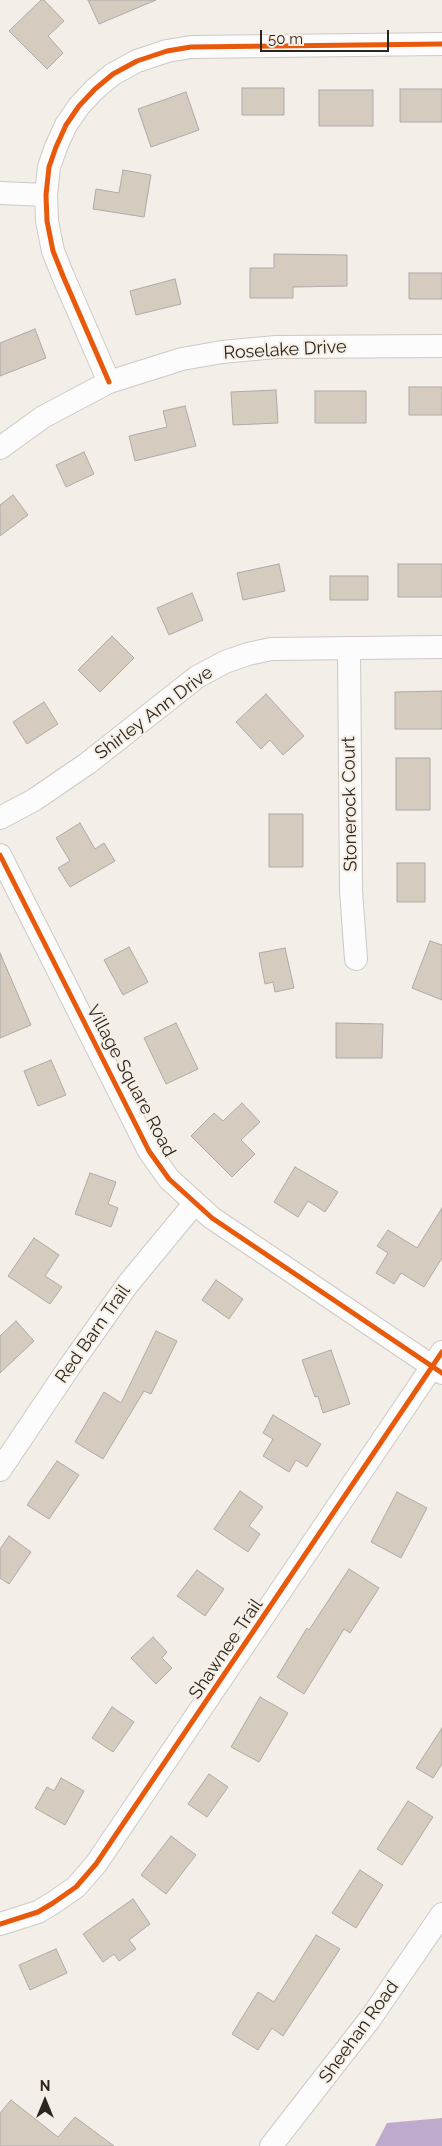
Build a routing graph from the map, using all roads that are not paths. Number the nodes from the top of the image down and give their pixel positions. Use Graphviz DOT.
graph roads {
  1 [pos="442,44"];
  2 [pos="0,193"];
  3 [pos="46,196"];
  4 [pos="442,346"];
  5 [pos="109,382"];
  6 [pos="0,448"];
  7 [pos="442,647"];
  8 [pos="349,648"];
  9 [pos="0,818"];
  10 [pos="0,855"];
  11 [pos="356,959"];
  12 [pos="194,1204"];
  13 [pos="439,1364"];
  14 [pos="0,1470"];
  15 [pos="442,1914"];
  16 [pos="0,1924"];
  17 [pos="271,2146"];
  1 -- 3 [label="street"];
  2 -- 3 [label="street"];
  3 -- 5 [label="street"];
  4 -- 5 [label="street, Roselake Drive"];
  5 -- 6 [label="street, Roselake Drive"];
  7 -- 8 [label="street, Shirley Ann Drive"];
  8 -- 9 [label="street, Shirley Ann Drive"];
  8 -- 11 [label="street, Stonerock Court"];
  10 -- 12 [label="street, Village Square Road"];
  12 -- 13 [label="street, Village Square Road"];
  12 -- 14 [label="street, Red Barn Trail"];
  13 -- 16 [label="street, Shawnee Trail"];
  15 -- 17 [label="street, Sheehan Road"];
}
